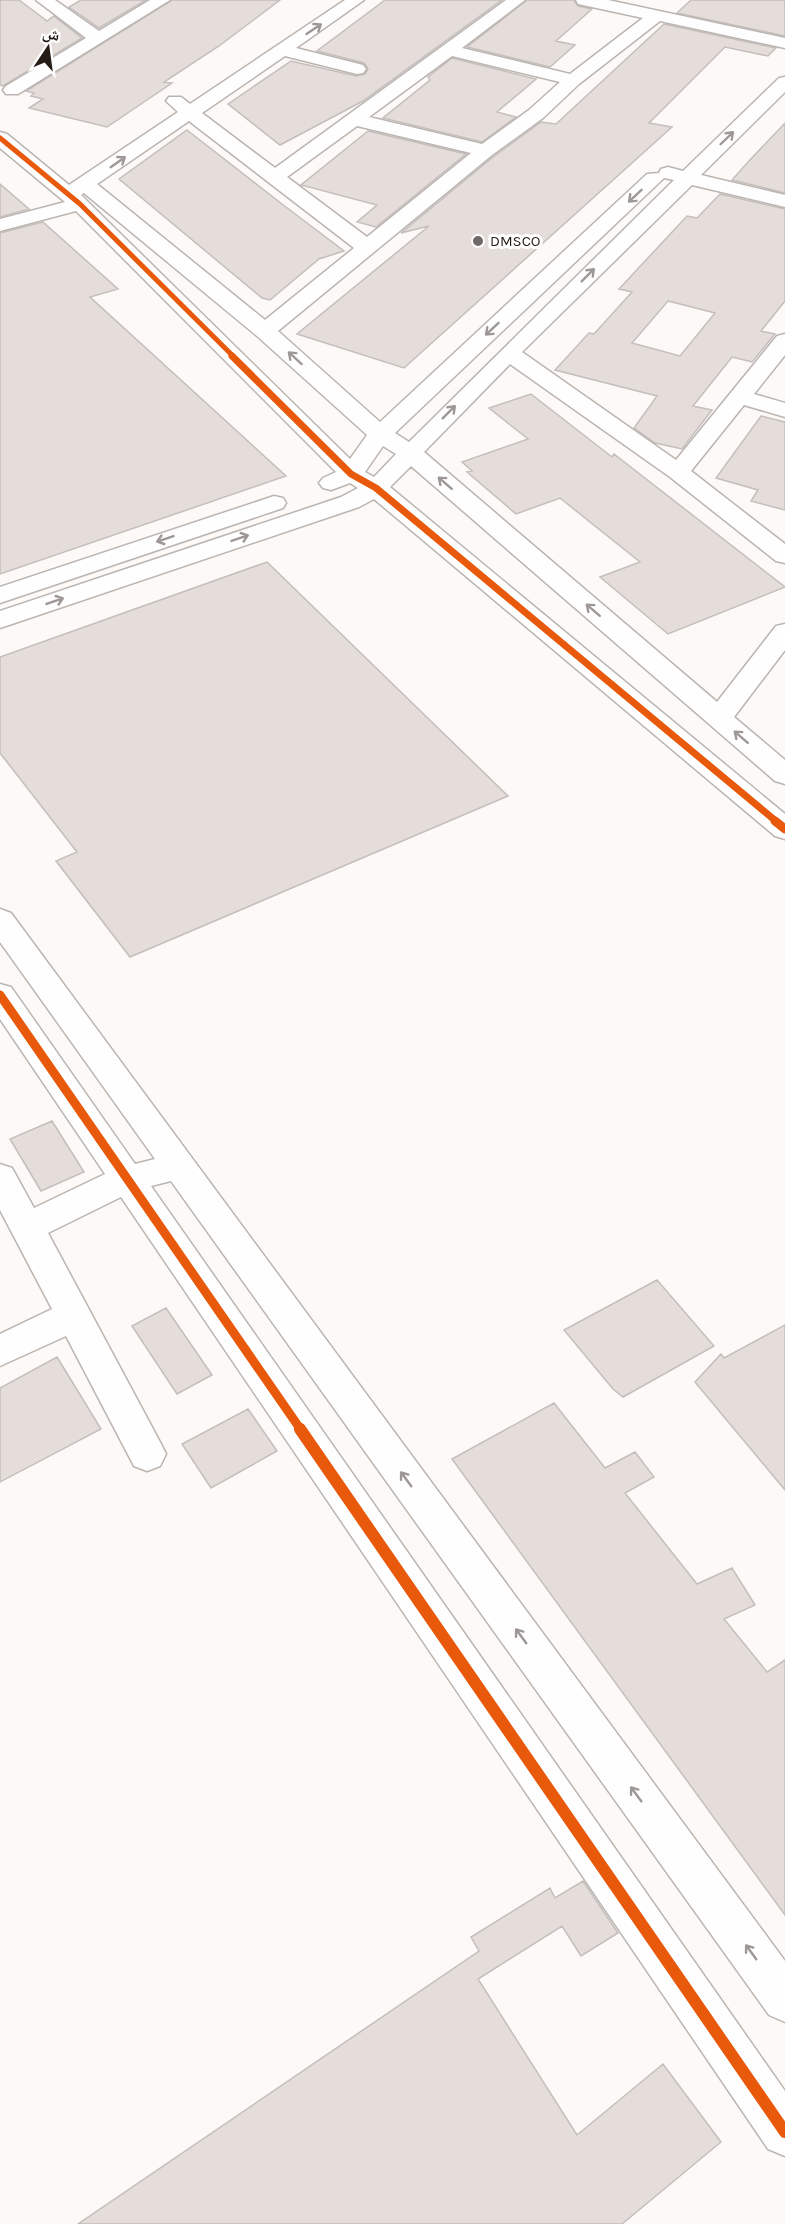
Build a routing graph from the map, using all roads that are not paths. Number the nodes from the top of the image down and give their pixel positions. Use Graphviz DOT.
graph roads {
  1 [pos="44,0"];
  2 [pos="162,0"];
  3 [pos="326,0"];
  4 [pos="356,0"];
  5 [pos="517,0"];
  6 [pos="584,0"];
  7 [pos="656,16"];
  8 [pos="99,37"];
  9 [pos="785,43"];
  10 [pos="282,50"];
  11 [pos="448,50"];
  12 [pos="785,56"];
  13 [pos="357,69"];
  14 [pos="573,80"];
  15 [pos="785,82"];
  16 [pos="12,90"];
  17 [pos="744,95"];
  18 [pos="775,103"];
  19 [pos="183,106"];
  20 [pos="356,120"];
  21 [pos="136,126"];
  22 [pos="4,129"];
  23 [pos="485,151"];
  24 [pos="693,170"];
  25 [pos="274,178"];
  26 [pos="785,183"];
  27 [pos="72,187"];
  28 [pos="785,201"];
  29 [pos="0,225"];
  30 [pos="368,248"];
  31 [pos="265,331"];
  32 [pos="785,341"];
  33 [pos="509,353"];
  34 [pos="740,397"];
  35 [pos="785,410"];
  36 [pos="380,434"];
  37 [pos="411,453"];
  38 [pos="678,472"];
  39 [pos="351,474"];
  40 [pos="376,488"];
  41 [pos="785,556"];
  42 [pos="0,595"];
  43 [pos="0,620"];
  44 [pos="785,632"];
  45 [pos="719,718"];
  46 [pos="785,775"];
  47 [pos="785,830"];
  48 [pos="0,920"];
  49 [pos="0,994"];
  50 [pos="179,1166"];
  51 [pos="0,1177"];
  52 [pos="127,1179"];
  53 [pos="16,1219"];
  54 [pos="74,1315"];
  55 [pos="0,1351"];
  56 [pos="147,1454"];
  57 [pos="785,1999"];
  58 [pos="785,2132"];
  1 -- 8 [label="street"];
  2 -- 8 [label="street"];
  3 -- 19 [label="street"];
  10 -- 4 [label="street, one-way"];
  5 -- 11 [label="street"];
  6 -- 7 [label="street"];
  7 -- 9 [label="street"];
  7 -- 14 [label="street"];
  8 -- 16 [label="street"];
  10 -- 13 [label="street"];
  10 -- 19 [label="street"];
  11 -- 14 [label="street"];
  11 -- 20 [label="street"];
  12 -- 17 [label="street"];
  14 -- 23 [label="street"];
  15 -- 18 [label="street"];
  24 -- 18 [label="street, one-way"];
  19 -- 21 [label="street"];
  19 -- 25 [label="street"];
  27 -- 19 [label="street, one-way"];
  20 -- 23 [label="street"];
  20 -- 25 [label="street"];
  22 -- 27 [label="street"];
  23 -- 30 [label="street"];
  24 -- 26 [label="street"];
  24 -- 28 [label="street"];
  33 -- 24 [label="street, one-way"];
  24 -- 36 [label="street, one-way"];
  25 -- 30 [label="street"];
  27 -- 29 [label="street"];
  27 -- 31 [label="street"];
  27 -- 39 [label="street"];
  30 -- 31 [label="street"];
  36 -- 31 [label="street, one-way"];
  32 -- 34 [label="street"];
  37 -- 33 [label="street, one-way"];
  33 -- 38 [label="street"];
  34 -- 35 [label="street"];
  34 -- 38 [label="street"];
  36 -- 37 [label="street"];
  36 -- 39 [label="street"];
  37 -- 40 [label="street"];
  45 -- 37 [label="street, one-way"];
  38 -- 41 [label="street"];
  39 -- 40 [label="street"];
  39 -- 42 [label="street, one-way"];
  43 -- 40 [label="street, one-way"];
  40 -- 47 [label="street"];
  44 -- 45 [label="street"];
  46 -- 45 [label="street, one-way"];
  48 -- 50 [label="street"];
  49 -- 52 [label="street"];
  50 -- 52 [label="street"];
  57 -- 50 [label="street, one-way"];
  51 -- 53 [label="street"];
  52 -- 53 [label="street"];
  52 -- 58 [label="street"];
  53 -- 54 [label="street"];
  54 -- 55 [label="street"];
  54 -- 56 [label="street"];
}
